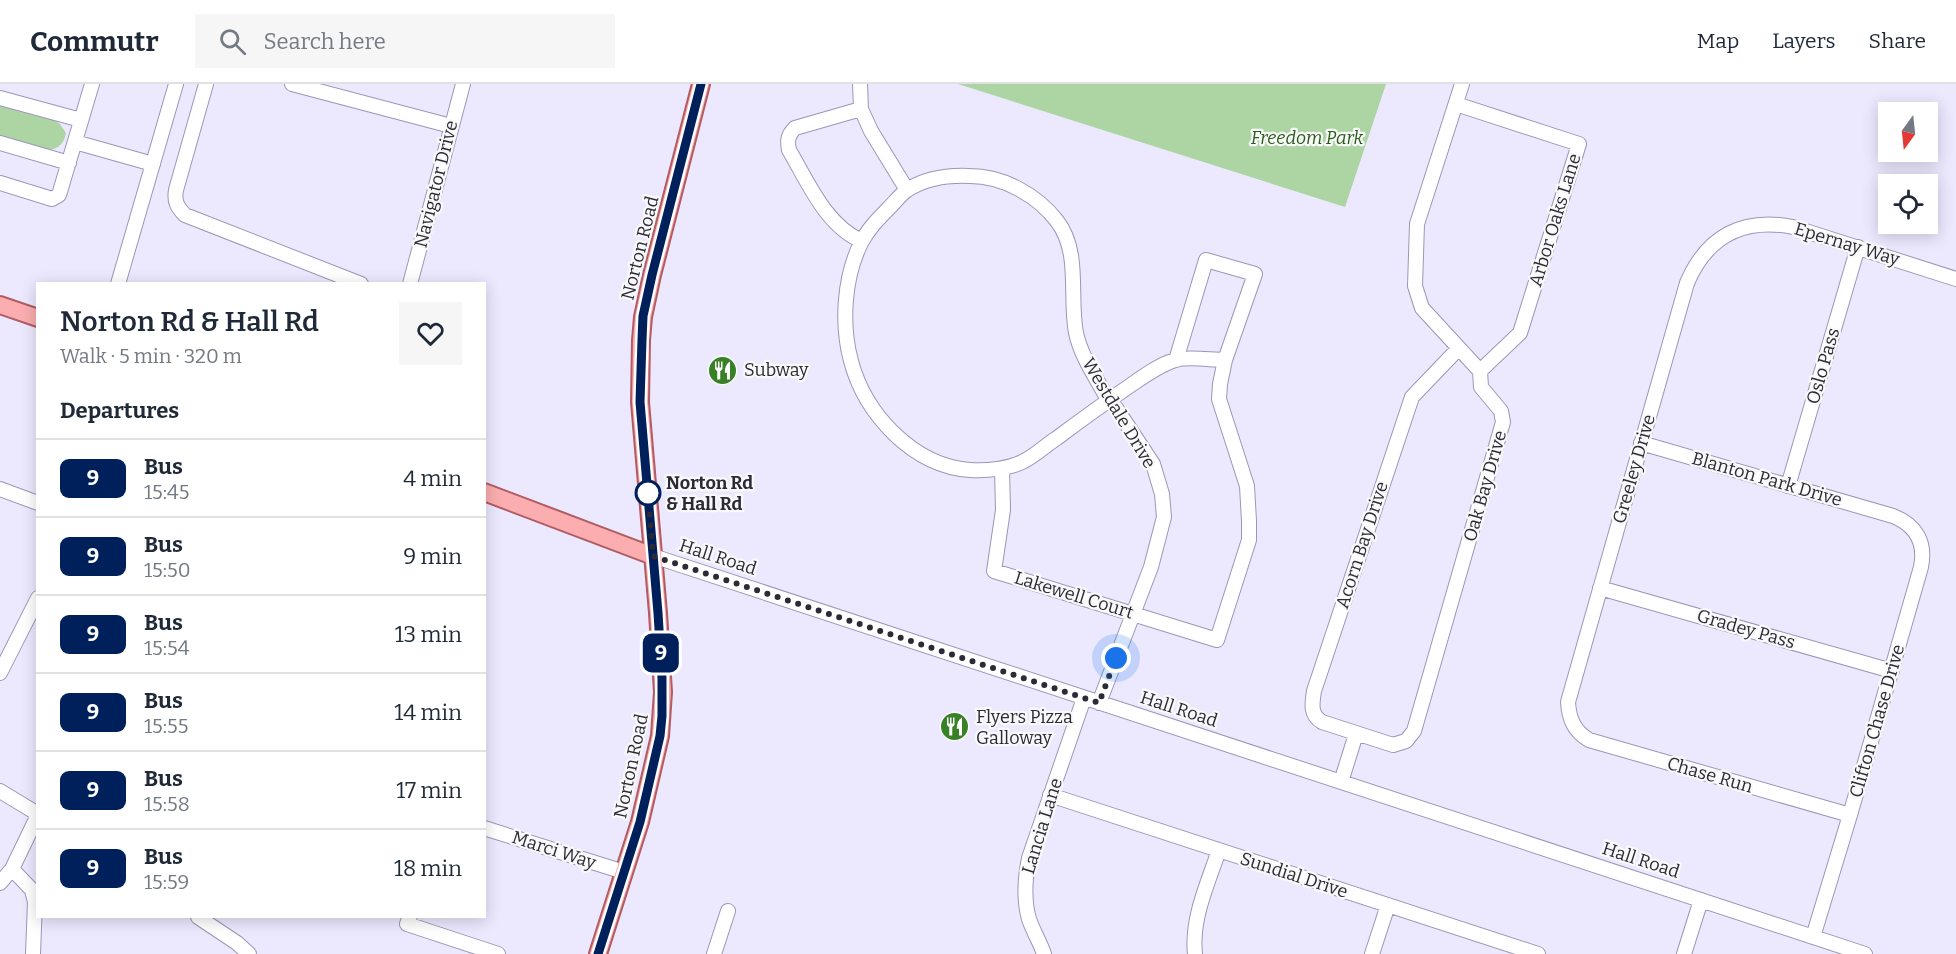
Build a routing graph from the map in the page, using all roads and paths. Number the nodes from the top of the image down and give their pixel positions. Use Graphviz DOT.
graph roads {
  1 [pos="92,84"];
  2 [pos="176,84"];
  3 [pos="206,84"];
  4 [pos="293,84"];
  5 [pos="463,84"];
  6 [pos="702,84"];
  7 [pos="860,84"];
  8 [pos="1462,84"];
  9 [pos="0,98"];
  10 [pos="1456,104"];
  11 [pos="861,109"];
  12 [pos="81,120"];
  13 [pos="451,126"];
  14 [pos="75,142"];
  15 [pos="0,143"];
  16 [pos="69,163"];
  17 [pos="153,164"];
  18 [pos="0,183"];
  19 [pos="907,190"];
  20 [pos="1737,229"];
  21 [pos="862,241"];
  22 [pos="1858,247"];
  23 [pos="1956,279"];
  24 [pos="119,282"];
  25 [pos="356,282"];
  26 [pos="411,282"];
  27 [pos="0,305"];
  28 [pos="36,317"];
  29 [pos="1459,348"];
  30 [pos="1176,360"];
  31 [pos="1225,360"];
  32 [pos="1480,371"];
  33 [pos="1109,400"];
  34 [pos="1641,443"];
  35 [pos="1002,468"];
  36 [pos="1788,486"];
  37 [pos="0,489"];
  38 [pos="486,493"];
  39 [pos="36,502"];
  40 [pos="1893,516"];
  41 [pos="653,556"];
  42 [pos="1600,588"];
  43 [pos="36,602"];
  44 [pos="1133,614"];
  45 [pos="1892,671"];
  46 [pos="0,673"];
  47 [pos="1084,698"];
  48 [pos="1099,703"];
  49 [pos="1574,727"];
  50 [pos="1356,734"];
  51 [pos="1341,782"];
  52 [pos="0,791"];
  53 [pos="1050,795"];
  54 [pos="36,814"];
  55 [pos="1850,815"];
  56 [pos="36,819"];
  57 [pos="486,829"];
  58 [pos="1219,850"];
  59 [pos="12,869"];
  60 [pos="624,872"];
  61 [pos="0,883"];
  62 [pos="1701,900"];
  63 [pos="1388,905"];
  64 [pos="729,911"];
  65 [pos="199,918"];
  66 [pos="409,918"];
  67 [pos="1813,937"];
  68 [pos="234,948"];
  69 [pos="476,951"];
  70 [pos="1531,953"];
  71 [pos="33,954"];
  72 [pos="249,954"];
  73 [pos="498,954"];
  74 [pos="598,954"];
  75 [pos="714,954"];
  76 [pos="1044,954"];
  77 [pos="1196,954"];
  78 [pos="1372,954"];
  79 [pos="1684,954"];
  80 [pos="1865,954"];
  1 -- 12 [label="street"];
  2 -- 17 [label="street"];
  3 -- 25 [label="street"];
  4 -- 13 [label="street"];
  5 -- 13 [label="street, Navigator Drive"];
  6 -- 41 [label="main road, Norton Road"];
  7 -- 11 [label="street"];
  8 -- 10 [label="street, Oak Bay Drive"];
  9 -- 12 [label="street"];
  10 -- 29 [label="street, Oak Bay Drive"];
  10 -- 32 [label="street, Arbor Oaks Lane"];
  11 -- 19 [label="street"];
  11 -- 21 [label="street"];
  12 -- 14 [label="street"];
  13 -- 26 [label="street, Navigator Drive"];
  14 -- 16 [label="street"];
  14 -- 17 [label="street"];
  15 -- 16 [label="street"];
  16 -- 18 [label="street"];
  17 -- 24 [label="street"];
  19 -- 21 [label="street"];
  19 -- 33 [label="street, Westdale Drive"];
  20 -- 22 [label="street, Epernay Way"];
  20 -- 34 [label="street, Greeley Drive"];
  21 -- 35 [label="street"];
  22 -- 23 [label="street, Epernay Way"];
  22 -- 36 [label="street, Oslo Pass"];
  27 -- 28 [label="main road"];
  29 -- 32 [label="street, Oak Bay Drive"];
  29 -- 50 [label="street, Acorn Bay Drive"];
  30 -- 31 [label="street"];
  30 -- 31 [label="street"];
  30 -- 33 [label="street"];
  31 -- 44 [label="street, Lakewell Court"];
  32 -- 50 [label="street, Oak Bay Drive"];
  33 -- 35 [label="street"];
  33 -- 44 [label="street, Westdale Drive"];
  34 -- 36 [label="street, Blanton Park Drive"];
  34 -- 42 [label="street, Greeley Drive"];
  35 -- 44 [label="street, Lakewell Court"];
  36 -- 40 [label="street, Blanton Park Drive"];
  37 -- 39 [label="street"];
  38 -- 41 [label="main road, Hall Road"];
  40 -- 45 [label="street, Clifton Chase Drive"];
  41 -- 47 [label="street, Hall Road"];
  41 -- 60 [label="main road, Norton Road"];
  42 -- 45 [label="street, Gradey Pass"];
  42 -- 49 [label="street, Greeley Drive"];
  43 -- 46 [label="street"];
  44 -- 48 [label="street, Westdale Drive"];
  45 -- 55 [label="street, Clifton Chase Drive"];
  47 -- 48 [label="street, Hall Road"];
  47 -- 53 [label="street, Lancia Lane"];
  48 -- 51 [label="street, Hall Road"];
  49 -- 55 [label="street, Chase Run"];
  50 -- 51 [label="street"];
  51 -- 62 [label="street, Hall Road"];
  52 -- 54 [label="street"];
  53 -- 58 [label="street, Sundial Drive"];
  53 -- 76 [label="street, Lancia Lane"];
  55 -- 67 [label="street, Clifton Chase Drive"];
  56 -- 59 [label="street"];
  57 -- 60 [label="street, Marci Way"];
  58 -- 63 [label="street, Sundial Drive"];
  58 -- 77 [label="street"];
  59 -- 61 [label="street"];
  59 -- 71 [label="street"];
  60 -- 74 [label="main road, Norton Road"];
  62 -- 67 [label="street, Hall Road"];
  62 -- 79 [label="street"];
  63 -- 70 [label="street, Sundial Drive"];
  63 -- 78 [label="street"];
  64 -- 75 [label="street"];
  65 -- 68 [label="street"];
  66 -- 69 [label="street"];
  67 -- 80 [label="street, Hall Road"];
  68 -- 72 [label="street"];
  69 -- 73 [label="street"];
}
